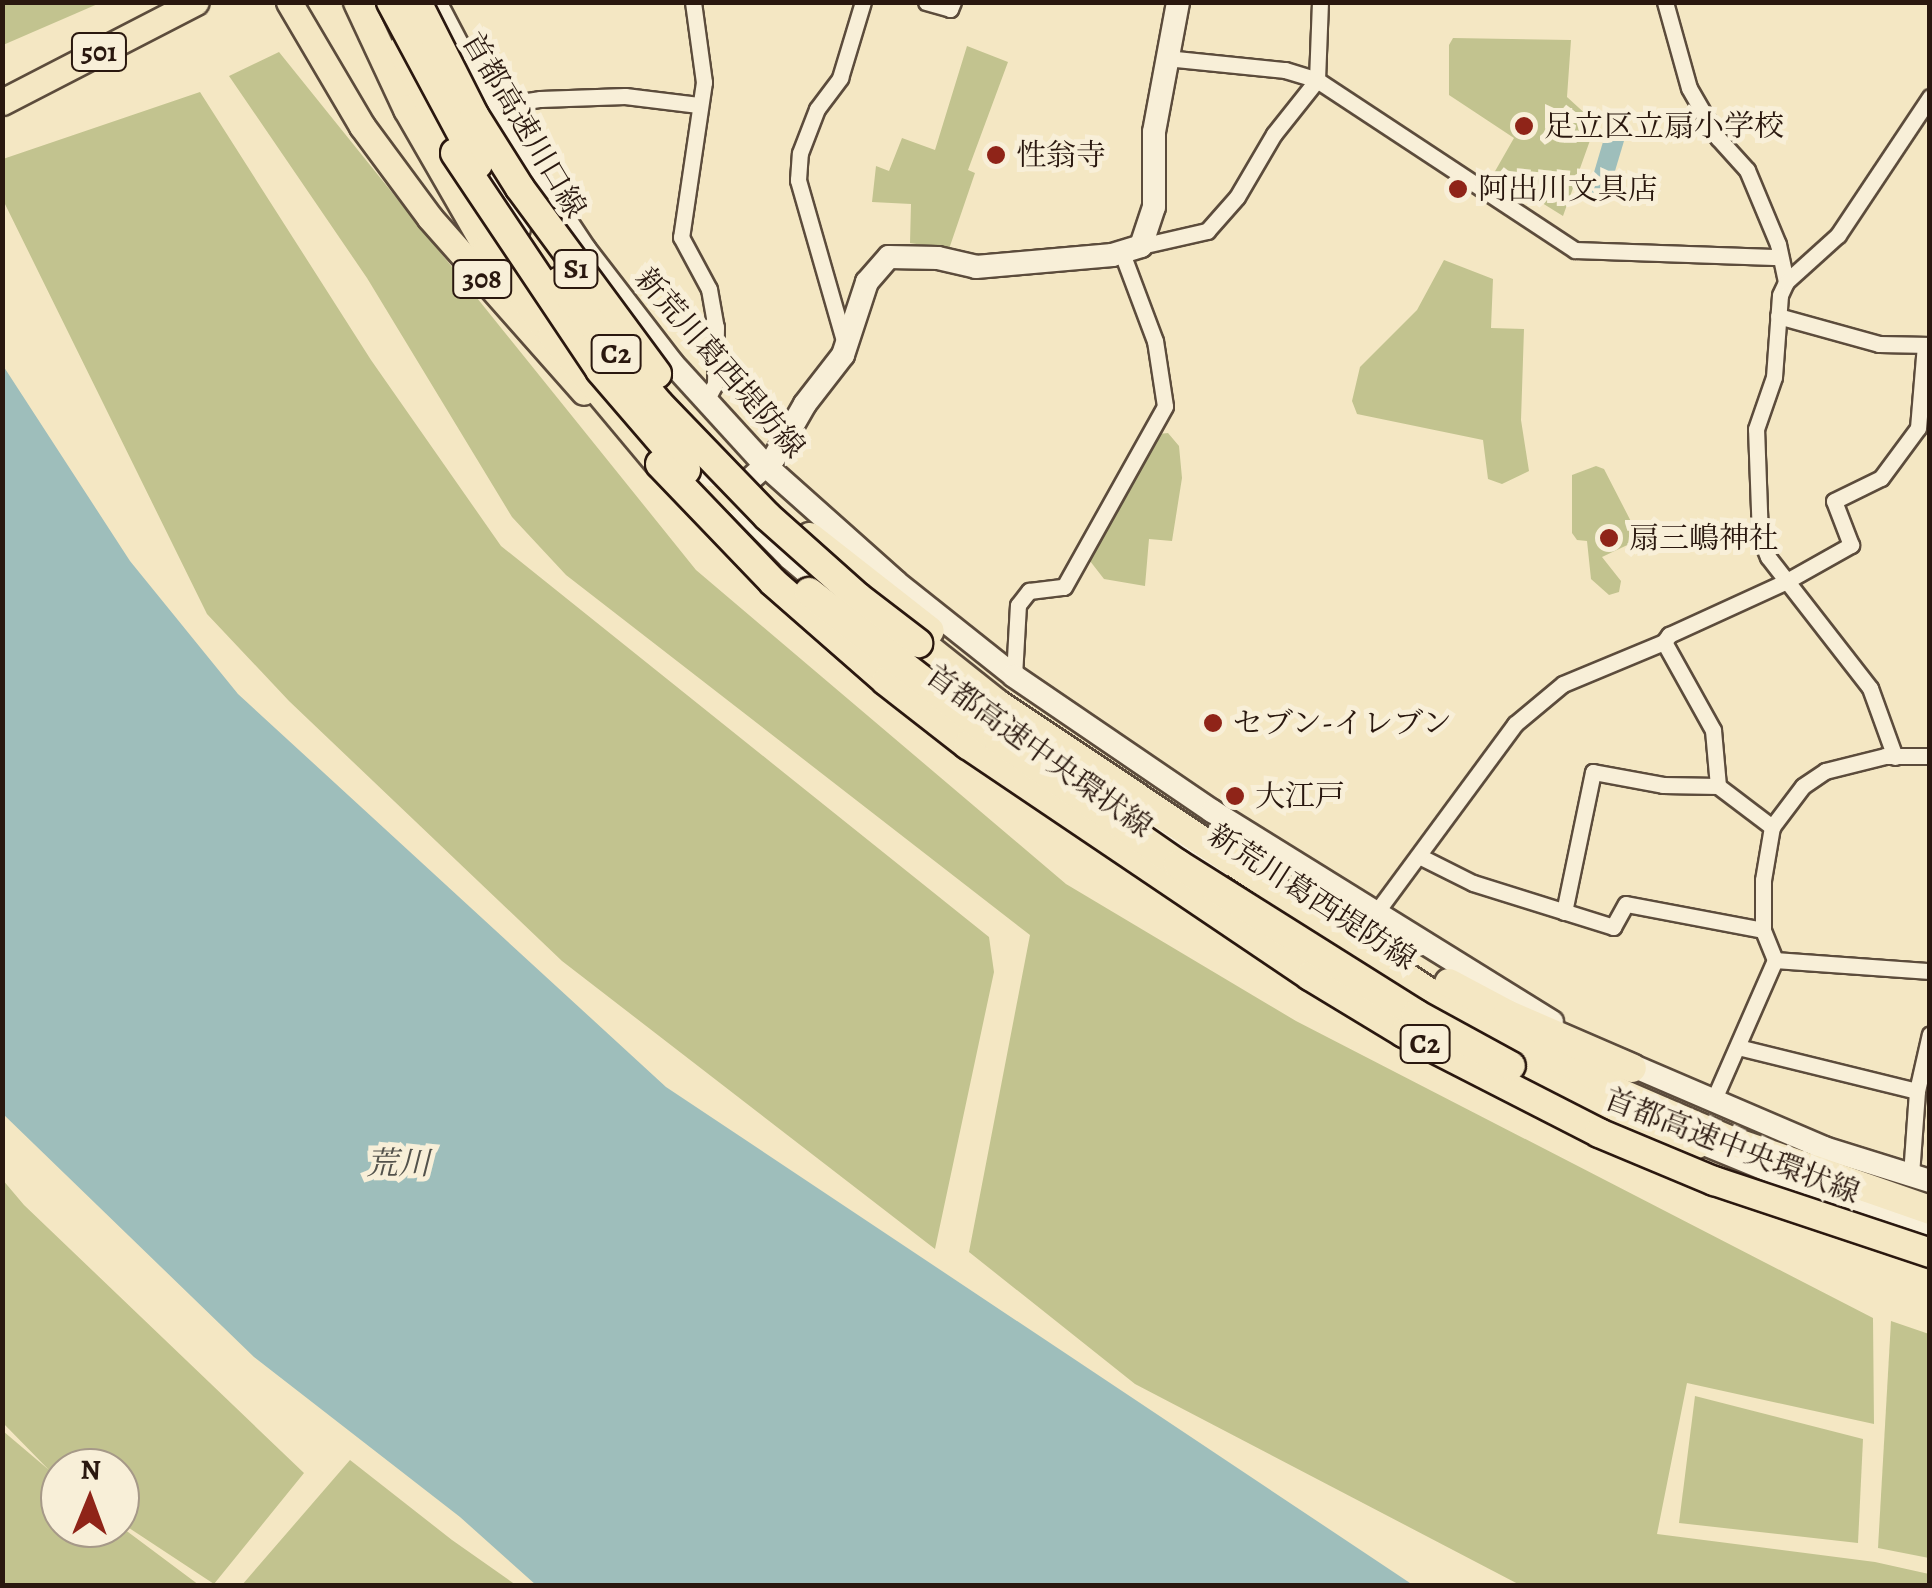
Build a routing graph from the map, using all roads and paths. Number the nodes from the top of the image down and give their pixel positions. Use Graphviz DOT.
graph roads {
  1 [pos="196,2"];
  2 [pos="289,2"];
  3 [pos="358,2"];
  4 [pos="380,2"];
  5 [pos="390,2"];
  6 [pos="406,2"];
  7 [pos="417,2"];
  8 [pos="435,2"];
  9 [pos="693,2"];
  10 [pos="863,2"];
  11 [pos="926,2"];
  12 [pos="953,2"];
  13 [pos="1178,2"];
  14 [pos="1320,2"];
  15 [pos="1665,2"];
  16 [pos="1166,58"];
  17 [pos="1316,80"];
  18 [pos="1930,97"];
  19 [pos="2,102"];
  20 [pos="698,105"];
  21 [pos="490,107"];
  22 [pos="456,154"];
  23 [pos="1132,250"];
  24 [pos="1780,257"];
  25 [pos="1786,282"];
  26 [pos="1778,316"];
  27 [pos="845,344"];
  28 [pos="1927,345"];
  29 [pos="706,400"];
  30 [pos="660,464"];
  31 [pos="766,466"];
  32 [pos="729,498"];
  33 [pos="775,508"];
  34 [pos="1785,582"];
  35 [pos="918,642"];
  36 [pos="1664,642"];
  37 [pos="1014,676"];
  38 [pos="1930,756"];
  39 [pos="1895,757"];
  40 [pos="1718,786"];
  41 [pos="1772,827"];
  42 [pos="1185,852"];
  43 [pos="1418,856"];
  44 [pos="1564,912"];
  45 [pos="1375,914"];
  46 [pos="1763,930"];
  47 [pos="1775,960"];
  48 [pos="1930,972"];
  49 [pos="1930,1034"];
  50 [pos="1738,1047"];
  51 [pos="1632,1068"];
  52 [pos="1916,1091"];
  53 [pos="1714,1099"];
  54 [pos="1620,1119"];
  55 [pos="1713,1149"];
  56 [pos="1676,1155"];
  57 [pos="1920,1178"];
  58 [pos="1930,1210"];
  59 [pos="1930,1228"];
  60 [pos="1930,1255"];
  1 -- 19 [label="main road, 501"];
  2 -- 32 [label="main road, 308"];
  3 -- 30 [label="highway, 首都高速中央環状線 / C2"];
  4 -- 22 [label="highway, S1"];
  5 -- 35 [label="highway, 首都高速中央環状線 / C2, bridge"];
  6 -- 32 [label="main road, 新荒川葛西堤防線"];
  7 -- 33 [label="highway, 首都高速川口線 / S1, bridge"];
  8 -- 21 [label="main road, 新荒川葛西堤防線"];
  9 -- 20 [label="street"];
  10 -- 27 [label="street"];
  11 -- 12 [label="street"];
  13 -- 16 [label="main road"];
  14 -- 17 [label="street"];
  15 -- 24 [label="street"];
  16 -- 17 [label="street"];
  16 -- 23 [label="main road"];
  17 -- 23 [label="street"];
  17 -- 24 [label="street"];
  18 -- 25 [label="street"];
  20 -- 21 [label="street"];
  20 -- 29 [label="street"];
  21 -- 29 [label="main road, 新荒川葛西堤防線"];
  22 -- 30 [label="highway, S1, bridge"];
  22 -- 54 [label="highway, bridge"];
  23 -- 27 [label="main road"];
  23 -- 37 [label="street"];
  24 -- 25 [label="street"];
  25 -- 26 [label="street"];
  26 -- 28 [label="street"];
  26 -- 34 [label="street"];
  27 -- 31 [label="main road"];
  28 -- 34 [label="street"];
  29 -- 31 [label="main road, 新荒川葛西堤防線"];
  30 -- 60 [label="highway, 首都高速中央環状線 / C2, bridge"];
  31 -- 32 [label="main road"];
  31 -- 37 [label="main road, 新荒川葛西堤防線"];
  32 -- 42 [label="main road, 新荒川葛西堤防線"];
  33 -- 35 [label="highway, 首都高速中央環状線 / C2, bridge"];
  33 -- 51 [label="highway"];
  34 -- 36 [label="street"];
  34 -- 39 [label="street"];
  35 -- 58 [label="highway, 首都高速中央環状線 / C2"];
  36 -- 40 [label="street"];
  36 -- 43 [label="street"];
  37 -- 45 [label="main road, 新荒川葛西堤防線"];
  38 -- 39 [label="street"];
  39 -- 41 [label="street"];
  40 -- 41 [label="street"];
  40 -- 44 [label="street"];
  41 -- 46 [label="street"];
  42 -- 55 [label="main road, 新荒川葛西堤防線"];
  42 -- 56 [label="main road"];
  43 -- 44 [label="street"];
  43 -- 45 [label="street"];
  44 -- 46 [label="street"];
  45 -- 51 [label="main road, 新荒川葛西堤防線"];
  46 -- 47 [label="street"];
  47 -- 48 [label="street"];
  47 -- 50 [label="street"];
  49 -- 52 [label="street"];
  50 -- 52 [label="street"];
  50 -- 53 [label="street"];
  51 -- 53 [label="main road, 新荒川葛西堤防線"];
  52 -- 57 [label="street"];
  53 -- 57 [label="main road, 新荒川葛西堤防線"];
  54 -- 55 [label="highway"];
  54 -- 56 [label="highway"];
  55 -- 59 [label="main road, 新荒川葛西堤防線"];
  56 -- 60 [label="main road"];
}
